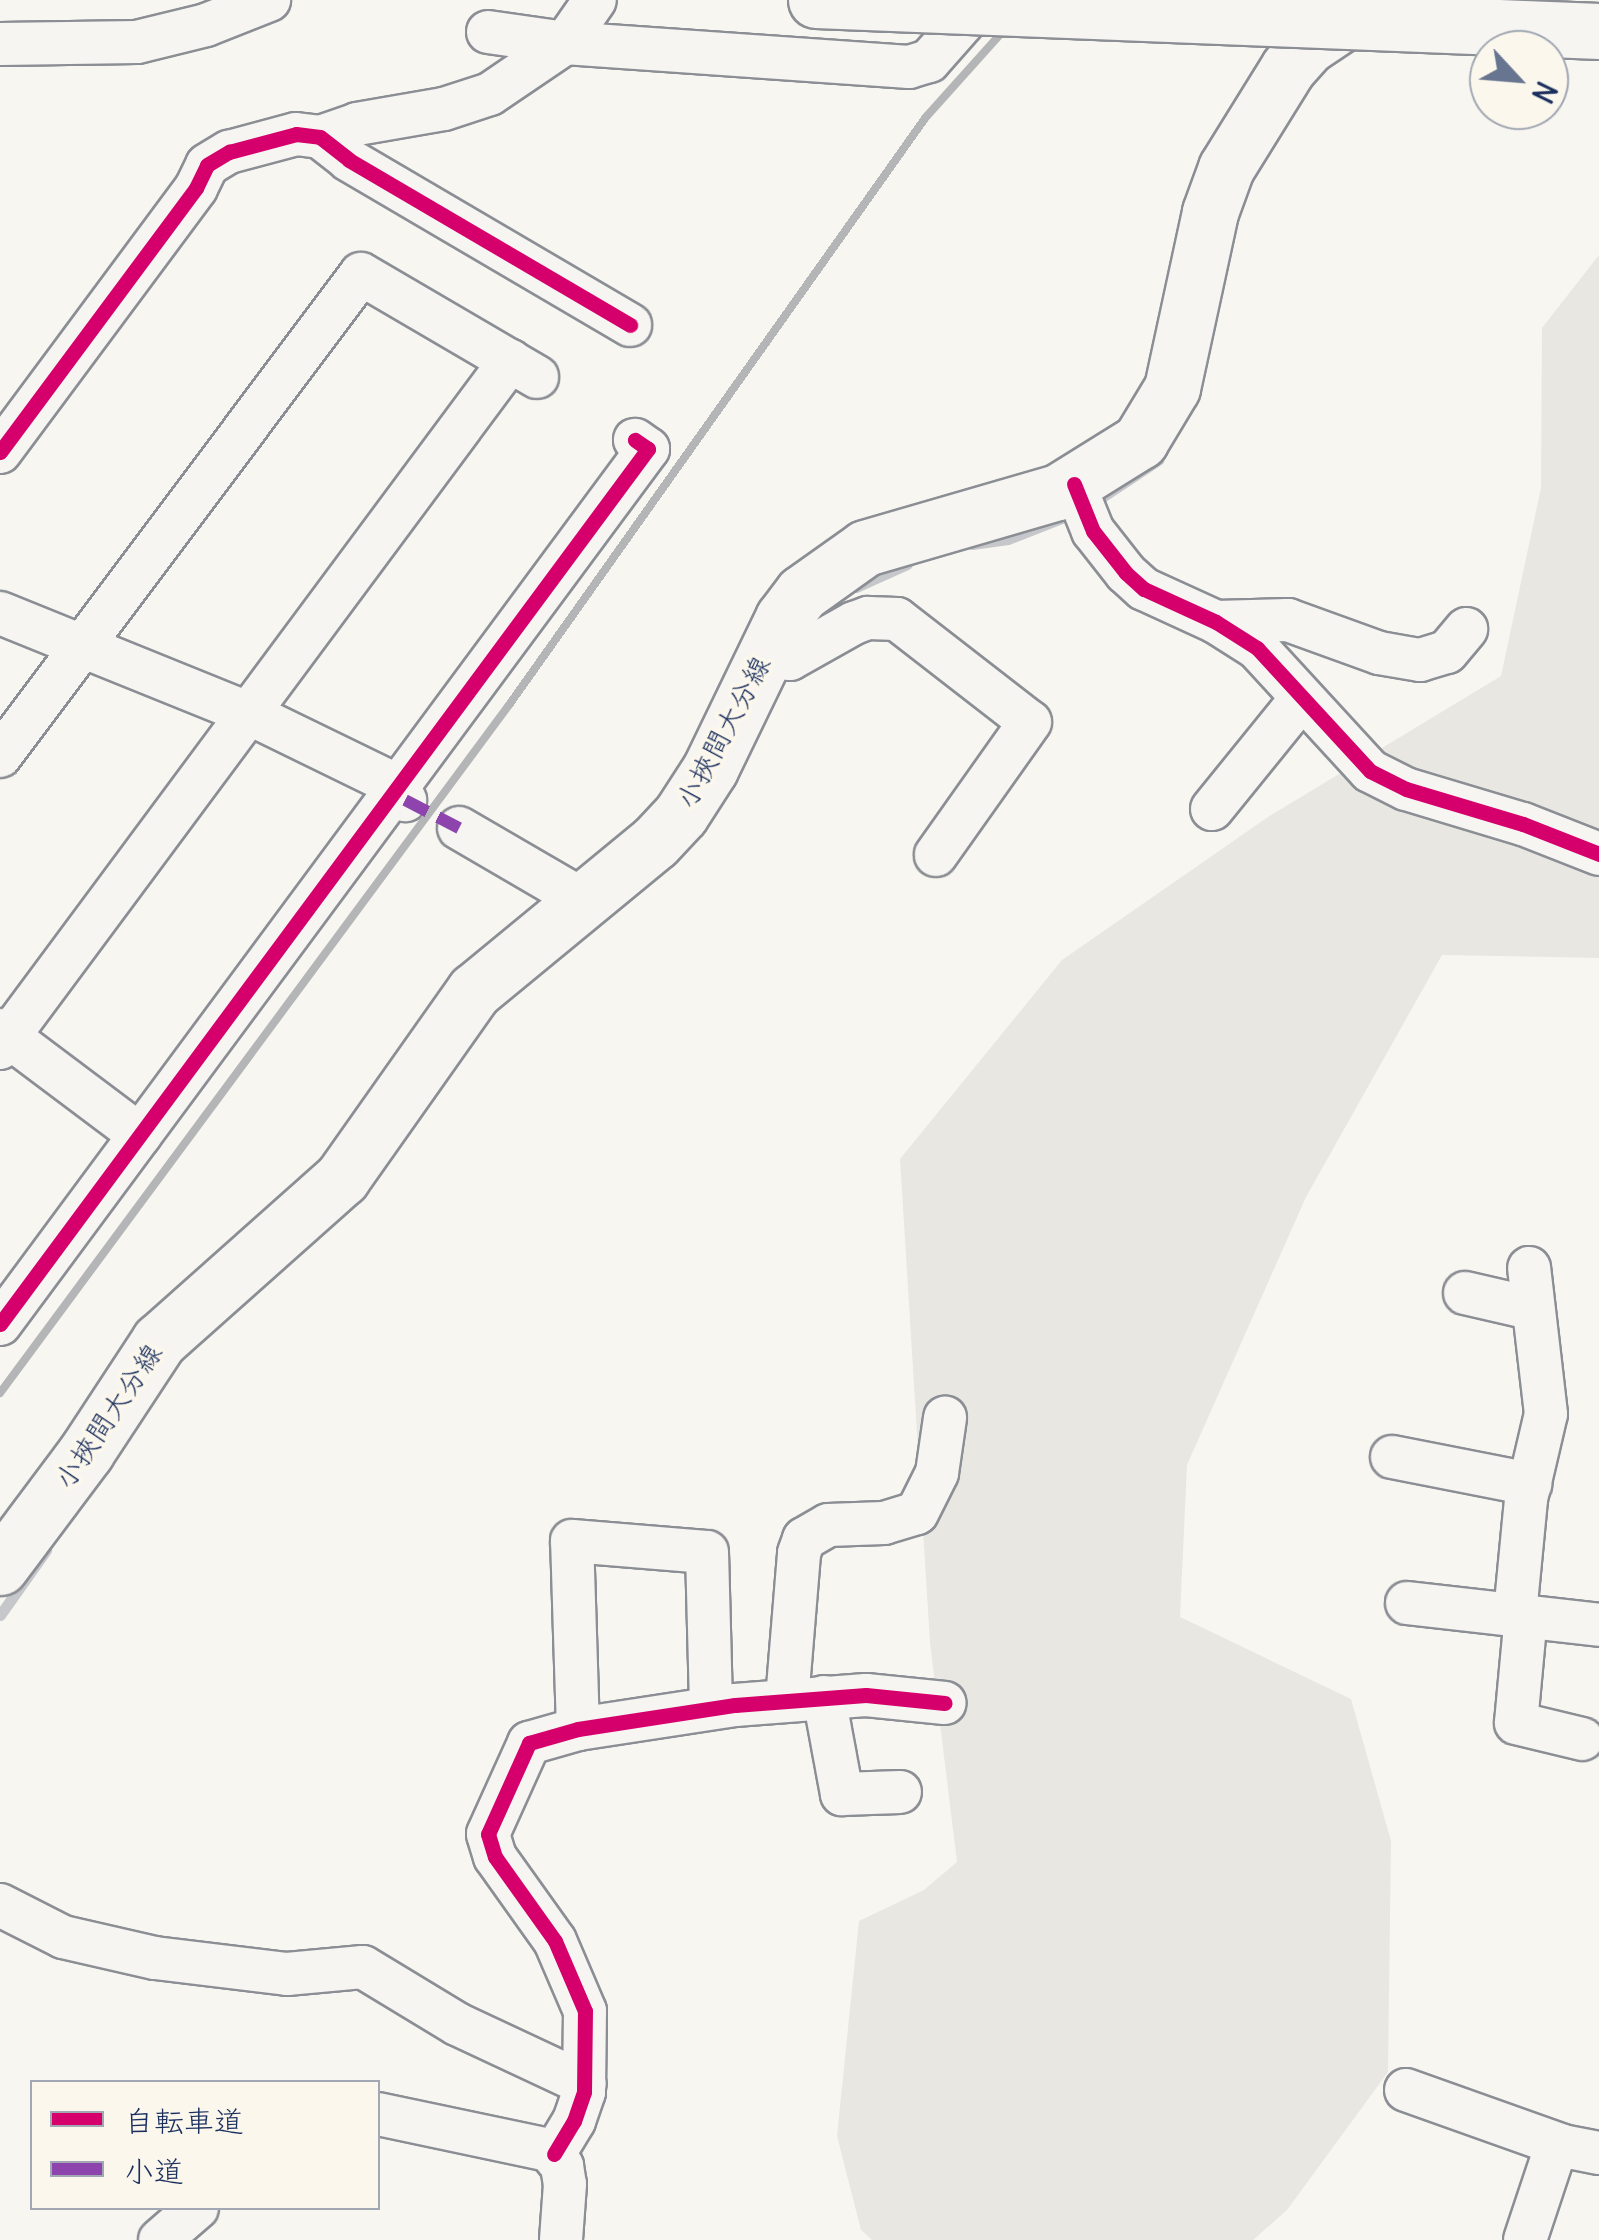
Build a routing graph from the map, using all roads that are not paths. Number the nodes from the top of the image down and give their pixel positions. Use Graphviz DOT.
graph roads {
  1 [pos="269,0"];
  2 [pos="595,0"];
  3 [pos="816,0"];
  4 [pos="984,0"];
  5 [pos="1377,0"];
  6 [pos="1599,31"];
  7 [pos="488,32"];
  8 [pos="565,43"];
  9 [pos="0,44"];
  10 [pos="320,137"];
  11 [pos="630,326"];
  12 [pos="7,428"];
  13 [pos="635,440"];
  14 [pos="1081,501"];
  15 [pos="0,613"];
  16 [pos="1216,622"];
  17 [pos="1466,629"];
  18 [pos="82,646"];
  19 [pos="765,652"];
  20 [pos="1300,699"];
  21 [pos="248,713"];
  22 [pos="0,756"];
  23 [pos="402,793"];
  24 [pos="1212,809"];
  25 [pos="459,828"];
  26 [pos="1599,854"];
  27 [pos="936,855"];
  28 [pos="581,899"];
  29 [pos="3,1038"];
  30 [pos="140,1135"];
  31 [pos="1465,1293"];
  32 [pos="0,1324"];
  33 [pos="945,1418"];
  34 [pos="1392,1457"];
  35 [pos="1530,1484"];
  36 [pos="0,1567"];
  37 [pos="1407,1603"];
  38 [pos="1521,1614"];
  39 [pos="1599,1626"];
  40 [pos="806,1699"];
  41 [pos="946,1702"];
  42 [pos="711,1707"];
  43 [pos="578,1729"];
  44 [pos="1582,1739"];
  45 [pos="900,1792"];
  46 [pos="0,1905"];
  47 [pos="585,2084"];
  48 [pos="1406,2090"];
  49 [pos="380,2114"];
  50 [pos="1581,2150"];
  51 [pos="554,2154"];
  52 [pos="194,2210"];
  53 [pos="160,2240"];
  54 [pos="561,2240"];
  55 [pos="1524,2240"];
  1 -- 9 [label="street"];
  2 -- 8 [label="street"];
  3 -- 6 [label="main road, bridge"];
  4 -- 8 [label="street"];
  5 -- 14 [label="main road, 小挾間大分線"];
  7 -- 8 [label="street"];
  8 -- 10 [label="street"];
  10 -- 11 [label="street"];
  10 -- 12 [label="street"];
  13 -- 23 [label="street"];
  14 -- 16 [label="street"];
  14 -- 19 [label="main road, 小挾間大分線"];
  15 -- 18 [label="street"];
  16 -- 17 [label="street"];
  16 -- 20 [label="street"];
  18 -- 21 [label="street"];
  18 -- 21 [label="street"];
  18 -- 22 [label="street"];
  19 -- 27 [label="street"];
  19 -- 28 [label="main road, 小挾間大分線"];
  20 -- 24 [label="street"];
  20 -- 26 [label="street"];
  21 -- 23 [label="street"];
  21 -- 29 [label="street"];
  23 -- 30 [label="street"];
  25 -- 28 [label="street"];
  28 -- 36 [label="main road, 小挾間大分線"];
  29 -- 30 [label="street"];
  30 -- 32 [label="street"];
  31 -- 35 [label="street"];
  33 -- 40 [label="street"];
  34 -- 35 [label="street"];
  35 -- 38 [label="street"];
  37 -- 38 [label="street"];
  38 -- 39 [label="street"];
  38 -- 44 [label="street"];
  40 -- 41 [label="street"];
  40 -- 42 [label="street"];
  40 -- 45 [label="street"];
  42 -- 43 [label="street"];
  42 -- 43 [label="street"];
  43 -- 47 [label="street"];
  46 -- 47 [label="street"];
  47 -- 51 [label="street"];
  48 -- 50 [label="street"];
  49 -- 51 [label="street"];
  50 -- 55 [label="street"];
  51 -- 54 [label="street"];
  52 -- 53 [label="street"];
}
